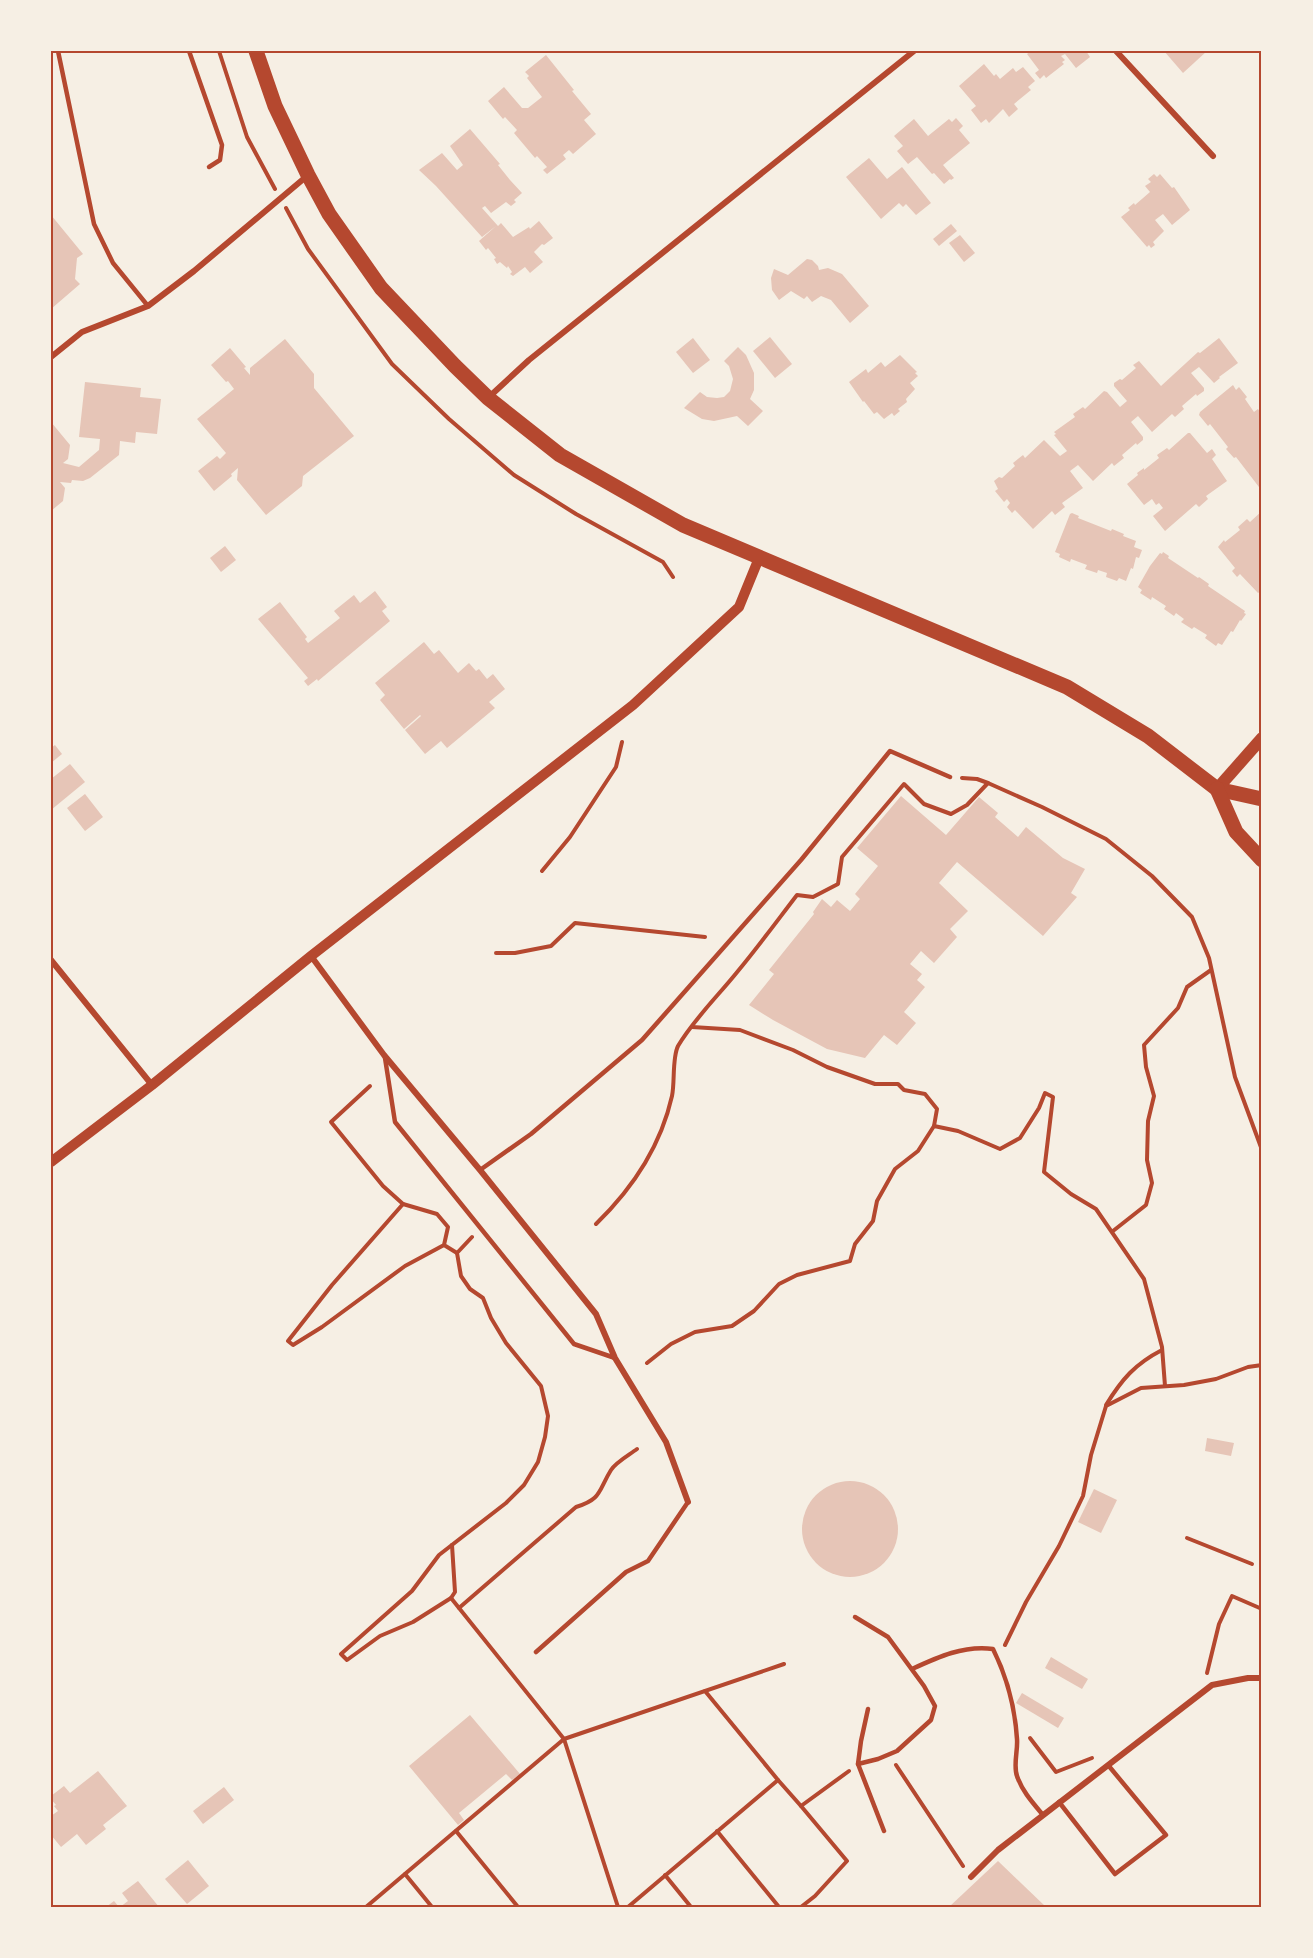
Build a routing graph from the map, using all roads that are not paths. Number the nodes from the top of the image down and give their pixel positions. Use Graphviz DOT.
graph roads {
  1 [pos="58,51"];
  2 [pos="189,51"];
  3 [pos="256,51"];
  4 [pos="914,51"];
  5 [pos="1116,51"];
  6 [pos="1213,156"];
  7 [pos="209,167"];
  8 [pos="308,175"];
  9 [pos="148,306"];
  10 [pos="51,357"];
  11 [pos="488,398"];
  12 [pos="759,558"];
  13 [pos="1262,738"];
  14 [pos="950,777"];
  15 [pos="1216,789"];
  16 [pos="1262,799"];
  17 [pos="1262,860"];
  18 [pos="311,956"];
  19 [pos="51,960"];
  20 [pos="384,1055"];
  21 [pos="152,1085"];
  22 [pos="51,1162"];
  23 [pos="480,1170"];
  24 [pos="615,1358"];
  25 [pos="688,1502"];
  26 [pos="855,1617"];
  27 [pos="536,1652"];
  28 [pos="912,1669"];
  29 [pos="1262,1678"];
  30 [pos="868,1709"];
  31 [pos="858,1764"];
  32 [pos="1108,1765"];
  33 [pos="1059,1802"];
  34 [pos="1043,1815"];
  35 [pos="884,1831"];
  36 [pos="971,1877"];
  1 -- 9 [label="lane"];
  2 -- 7 [label="lane"];
  3 -- 8 [label="main road"];
  4 -- 11 [label="street"];
  5 -- 6 [label="street"];
  8 -- 9 [label="street"];
  8 -- 11 [label="main road"];
  9 -- 10 [label="street"];
  11 -- 12 [label="main road"];
  12 -- 15 [label="main road"];
  12 -- 18 [label="street"];
  13 -- 15 [label="main road"];
  14 -- 23 [label="lane"];
  15 -- 16 [label="main road"];
  15 -- 17 [label="main road"];
  18 -- 20 [label="street"];
  18 -- 21 [label="street"];
  19 -- 21 [label="street"];
  20 -- 23 [label="street"];
  20 -- 24 [label="lane"];
  21 -- 22 [label="street"];
  23 -- 24 [label="street"];
  24 -- 25 [label="street"];
  25 -- 27 [label="lane"];
  26 -- 28 [label="lane"];
  28 -- 31 [label="lane"];
  28 -- 34 [label="lane"];
  29 -- 32 [label="street"];
  30 -- 31 [label="lane"];
  31 -- 35 [label="lane"];
  32 -- 33 [label="street"];
  32 -- 33 [label="lane"];
  33 -- 34 [label="street"];
  34 -- 36 [label="street"];
}
